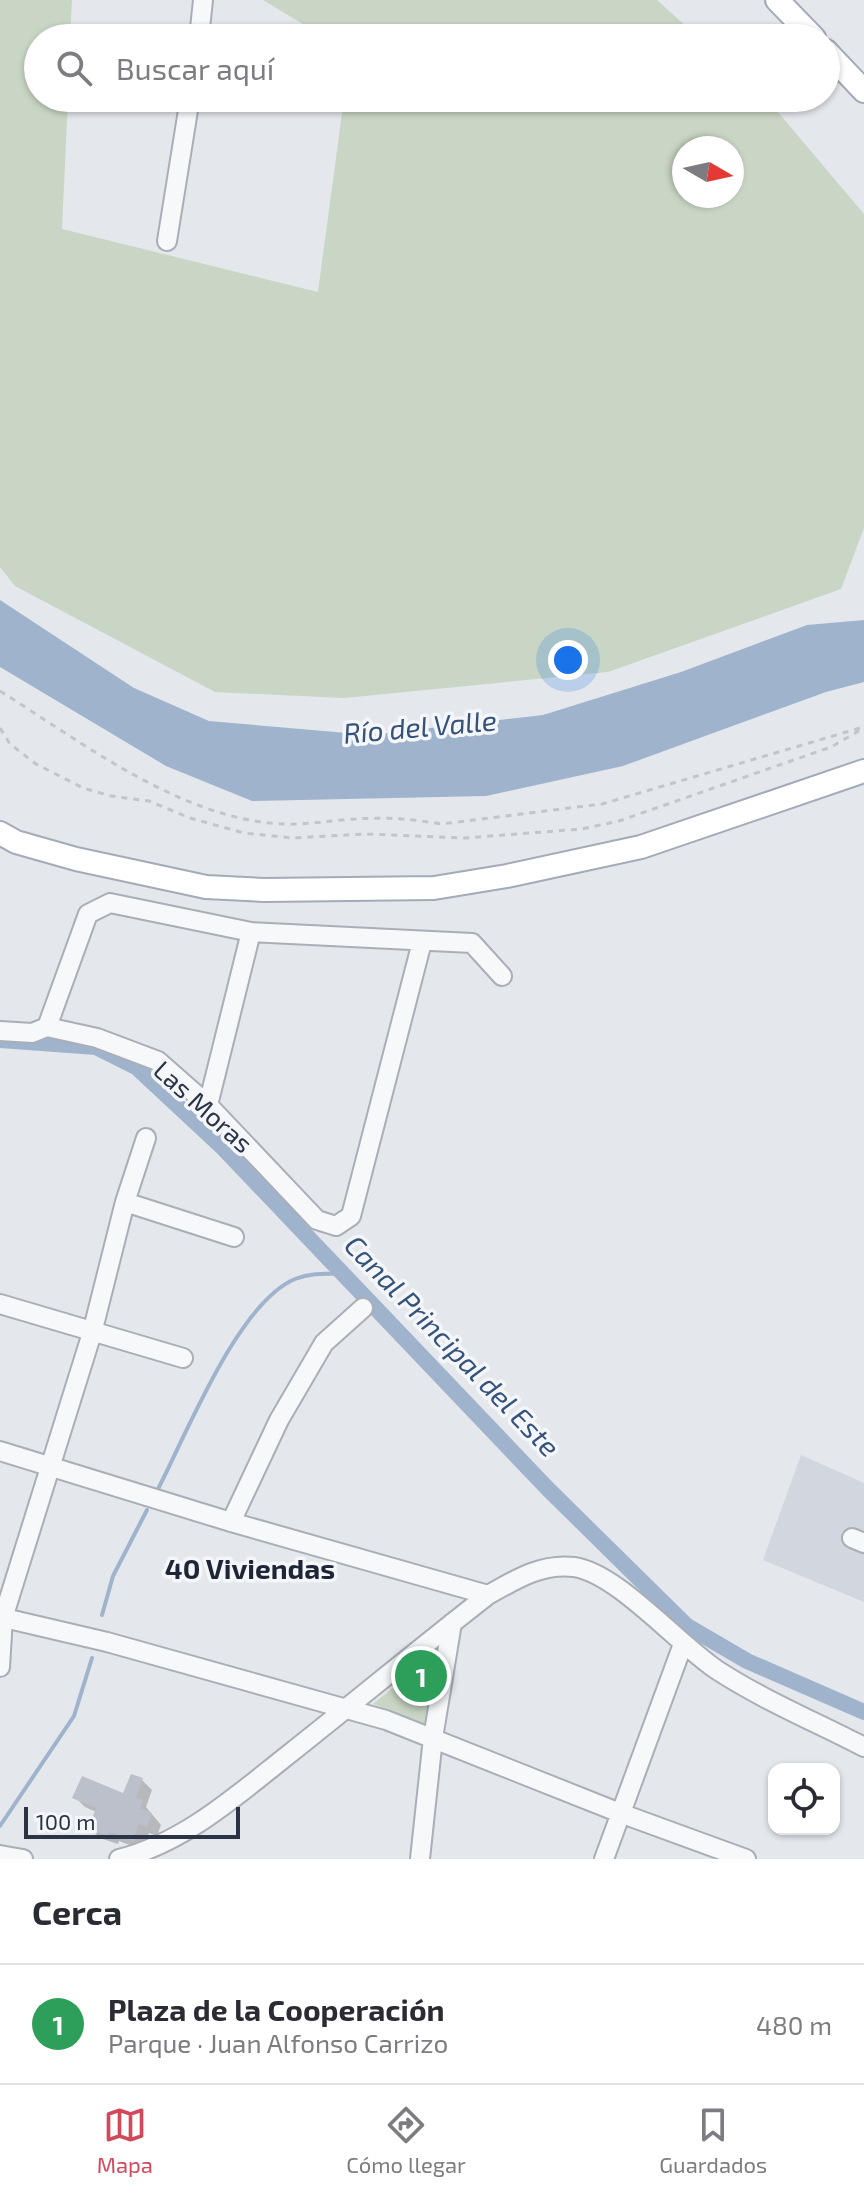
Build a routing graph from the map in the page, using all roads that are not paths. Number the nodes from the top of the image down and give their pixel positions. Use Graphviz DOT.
graph roads {
  1 [pos="203,0"];
  2 [pos="777,0"];
  3 [pos="200,24"];
  4 [pos="800,24"];
  5 [pos="840,66"];
  6 [pos="864,91"];
  7 [pos="188,112"];
  8 [pos="167,241"];
  9 [pos="864,771"];
  10 [pos="0,833"];
  11 [pos="251,932"];
  12 [pos="422,942"];
  13 [pos="502,976"];
  14 [pos="47,1027"];
  15 [pos="0,1031"];
  16 [pos="208,1105"];
  17 [pos="146,1138"];
  18 [pos="125,1202"];
  19 [pos="234,1237"];
  20 [pos="0,1304"];
  21 [pos="363,1308"];
  22 [pos="92,1333"];
  23 [pos="183,1358"];
  24 [pos="0,1451"];
  25 [pos="50,1467"];
  26 [pos="231,1522"];
  27 [pos="488,1595"];
  28 [pos="2,1617"];
  29 [pos="452,1623"];
  30 [pos="683,1644"];
  31 [pos="0,1667"];
  32 [pos="345,1709"];
  33 [pos="433,1738"];
  34 [pos="864,1747"];
  35 [pos="620,1813"];
  36 [pos="0,1855"];
  37 [pos="23,1859"];
  38 [pos="119,1859"];
  39 [pos="420,1859"];
  40 [pos="604,1859"];
  41 [pos="746,1859"];
  1 -- 3 [label="street"];
  2 -- 4 [label="main road"];
  5 -- 6 [label="main road"];
  7 -- 8 [label="street"];
  9 -- 10 [label="main road"];
  11 -- 12 [label="street"];
  11 -- 14 [label="street"];
  11 -- 16 [label="street"];
  12 -- 13 [label="street"];
  12 -- 16 [label="street, Las Moras"];
  14 -- 15 [label="street, Las Moras"];
  14 -- 16 [label="street, Las Moras"];
  17 -- 18 [label="street"];
  18 -- 19 [label="street"];
  18 -- 22 [label="street"];
  20 -- 22 [label="street"];
  21 -- 26 [label="street"];
  22 -- 23 [label="street"];
  22 -- 25 [label="street"];
  24 -- 25 [label="street"];
  25 -- 26 [label="street"];
  25 -- 28 [label="street"];
  26 -- 27 [label="street"];
  27 -- 29 [label="street"];
  27 -- 30 [label="street"];
  28 -- 31 [label="street"];
  28 -- 32 [label="street"];
  29 -- 32 [label="street"];
  29 -- 33 [label="street"];
  30 -- 34 [label="street"];
  30 -- 35 [label="street"];
  32 -- 33 [label="street"];
  32 -- 38 [label="street"];
  33 -- 35 [label="street"];
  33 -- 39 [label="street"];
  35 -- 40 [label="street"];
  35 -- 41 [label="street"];
  36 -- 37 [label="street"];
}
